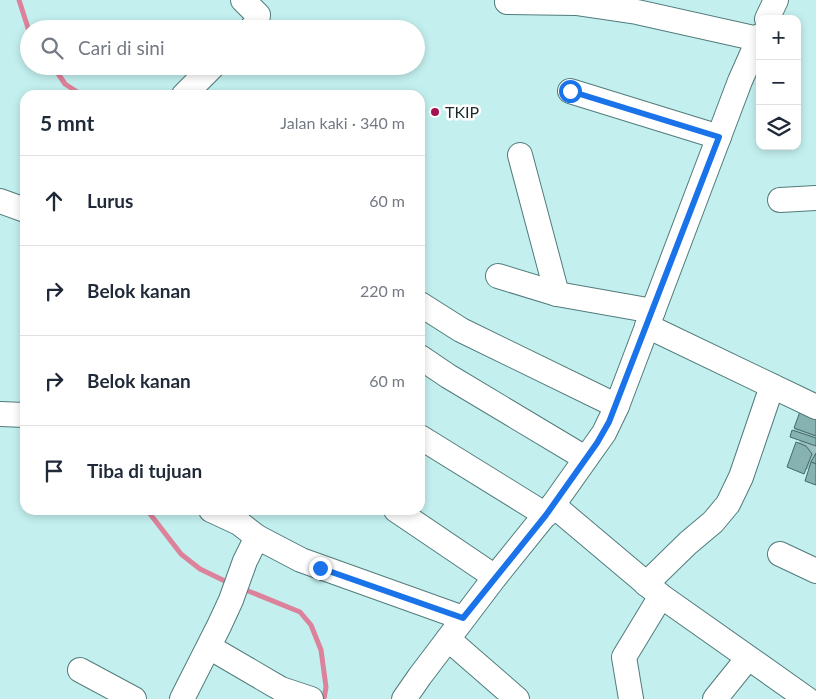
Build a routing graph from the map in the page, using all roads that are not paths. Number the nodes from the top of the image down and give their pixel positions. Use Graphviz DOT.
graph roads {
  1 [pos="243,0"];
  2 [pos="776,0"];
  3 [pos="507,2"];
  4 [pos="769,15"];
  5 [pos="257,20"];
  6 [pos="756,30"];
  7 [pos="756,46"];
  8 [pos="204,75"];
  9 [pos="189,90"];
  10 [pos="570,91"];
  11 [pos="719,137"];
  12 [pos="520,155"];
  13 [pos="816,198"];
  14 [pos="0,200"];
  15 [pos="780,200"];
  16 [pos="20,208"];
  17 [pos="498,276"];
  18 [pos="557,294"];
  19 [pos="425,307"];
  20 [pos="650,318"];
  21 [pos="425,360"];
  22 [pos="772,386"];
  23 [pos="617,406"];
  24 [pos="816,407"];
  25 [pos="0,414"];
  26 [pos="20,415"];
  27 [pos="425,440"];
  28 [pos="585,458"];
  29 [pos="549,510"];
  30 [pos="222,515"];
  31 [pos="403,515"];
  32 [pos="257,537"];
  33 [pos="780,554"];
  34 [pos="816,571"];
  35 [pos="495,577"];
  36 [pos="654,590"];
  37 [pos="463,618"];
  38 [pos="448,638"];
  39 [pos="209,647"];
  40 [pos="748,658"];
  41 [pos="80,670"];
  42 [pos="278,694"];
  43 [pos="311,698"];
  44 [pos="134,699"];
  45 [pos="182,699"];
  46 [pos="404,699"];
  47 [pos="517,699"];
  48 [pos="631,699"];
  49 [pos="715,699"];
  50 [pos="807,699"];
  1 -- 5 [label="street"];
  2 -- 4 [label="street"];
  3 -- 6 [label="street"];
  7 -- 11 [label="street"];
  8 -- 9 [label="street"];
  10 -- 11 [label="street"];
  11 -- 20 [label="street"];
  12 -- 18 [label="street"];
  13 -- 15 [label="street"];
  14 -- 16 [label="street"];
  17 -- 18 [label="street"];
  18 -- 20 [label="street"];
  19 -- 23 [label="street"];
  20 -- 22 [label="street"];
  20 -- 23 [label="street"];
  21 -- 28 [label="street"];
  22 -- 24 [label="street"];
  22 -- 36 [label="street"];
  23 -- 28 [label="street"];
  25 -- 26 [label="street"];
  27 -- 29 [label="street"];
  28 -- 29 [label="street"];
  29 -- 35 [label="street"];
  29 -- 36 [label="street"];
  30 -- 32 [label="street"];
  31 -- 35 [label="street"];
  32 -- 37 [label="street"];
  32 -- 39 [label="street"];
  33 -- 34 [label="street"];
  35 -- 37 [label="street"];
  36 -- 40 [label="street"];
  36 -- 48 [label="street"];
  37 -- 38 [label="street"];
  38 -- 46 [label="street"];
  38 -- 47 [label="street"];
  39 -- 42 [label="street"];
  39 -- 45 [label="street"];
  40 -- 49 [label="street"];
  40 -- 50 [label="street"];
  41 -- 44 [label="street"];
  42 -- 43 [label="street"];
}
